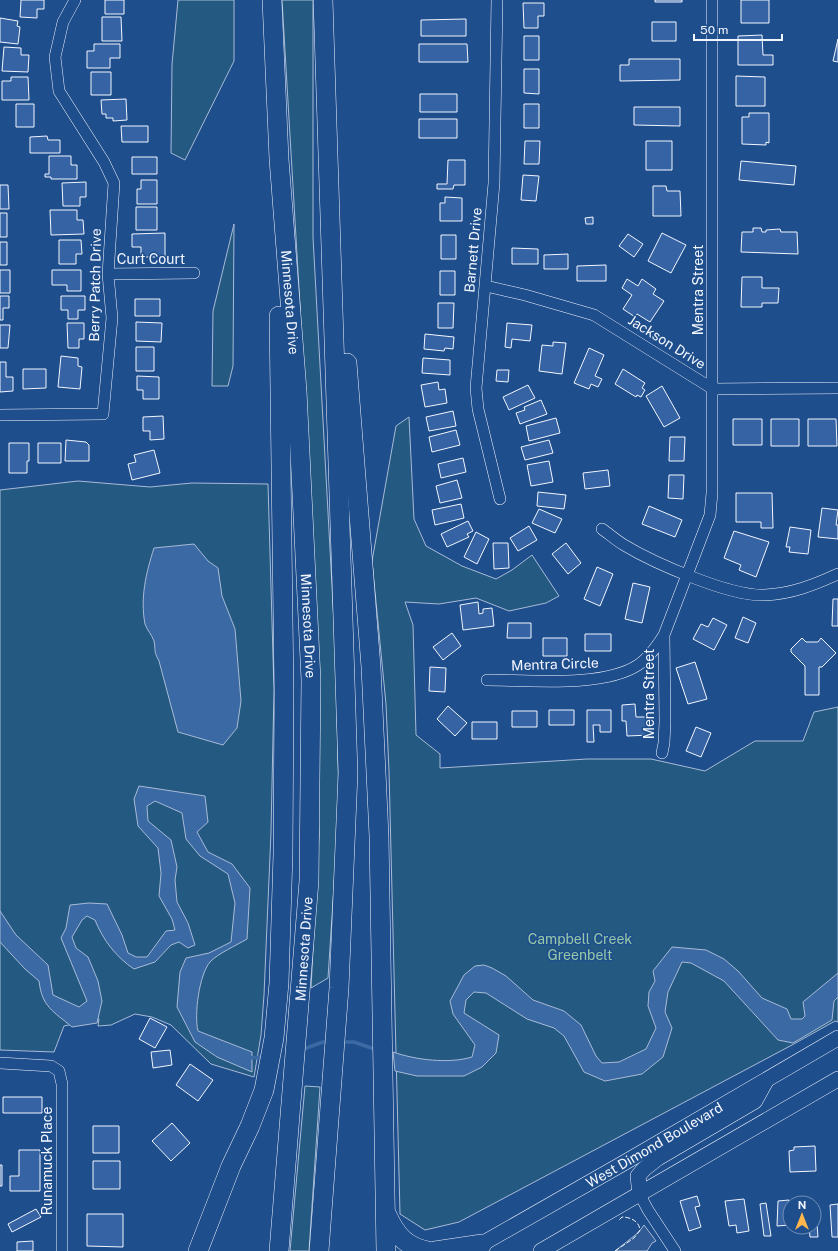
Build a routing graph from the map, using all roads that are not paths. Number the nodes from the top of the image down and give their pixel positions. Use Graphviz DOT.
graph roads {
  1 [pos="74,0"];
  2 [pos="272,0"];
  3 [pos="324,0"];
  4 [pos="497,0"];
  5 [pos="712,0"];
  6 [pos="328,132"];
  7 [pos="279,159"];
  8 [pos="194,273"];
  9 [pos="108,274"];
  10 [pos="486,286"];
  11 [pos="838,388"];
  12 [pos="713,389"];
  13 [pos="0,415"];
  14 [pos="500,499"];
  15 [pos="602,529"];
  16 [pos="838,574"];
  17 [pos="687,575"];
  18 [pos="664,635"];
  19 [pos="487,680"];
  20 [pos="662,753"];
  21 [pos="838,1038"];
  22 [pos="0,1063"];
  23 [pos="838,1079"];
  24 [pos="766,1080"];
  25 [pos="640,1195"];
  26 [pos="386,1213"];
  27 [pos="476,1248"];
  28 [pos="62,1251"];
  29 [pos="198,1251"];
  30 [pos="279,1251"];
  31 [pos="319,1251"];
  32 [pos="386,1251"];
  33 [pos="428,1251"];
  34 [pos="435,1251"];
  35 [pos="541,1251"];
  36 [pos="675,1251"];
  1 -- 9 [label="street, Berry Patch Drive"];
  2 -- 7 [label="highway, Minnesota Drive"];
  3 -- 6 [label="highway"];
  4 -- 10 [label="street, Barnett Drive"];
  5 -- 12 [label="street, Mentra Street"];
  6 -- 26 [label="highway"];
  6 -- 31 [label="highway"];
  7 -- 29 [label="highway"];
  7 -- 30 [label="highway, Minnesota Drive"];
  8 -- 9 [label="street, Curt Court"];
  9 -- 13 [label="street, Berry Patch Drive"];
  10 -- 12 [label="street, Jackson Drive"];
  10 -- 14 [label="street, Barnett Drive"];
  11 -- 12 [label="street"];
  12 -- 17 [label="street, Mentra Street"];
  15 -- 17 [label="street"];
  16 -- 17 [label="street"];
  17 -- 18 [label="street, Mentra Circle"];
  18 -- 19 [label="street, Mentra Circle"];
  18 -- 20 [label="street, Mentra Street"];
  21 -- 24 [label="main road, West Dimond Boulevard"];
  22 -- 28 [label="street, Runamuck Place"];
  23 -- 25 [label="main road"];
  24 -- 25 [label="main road"];
  24 -- 27 [label="main road, West Dimond Boulevard"];
  25 -- 35 [label="main road"];
  25 -- 36 [label="street"];
  26 -- 32 [label="highway"];
  26 -- 33 [label="highway"];
  27 -- 34 [label="highway"];
}
